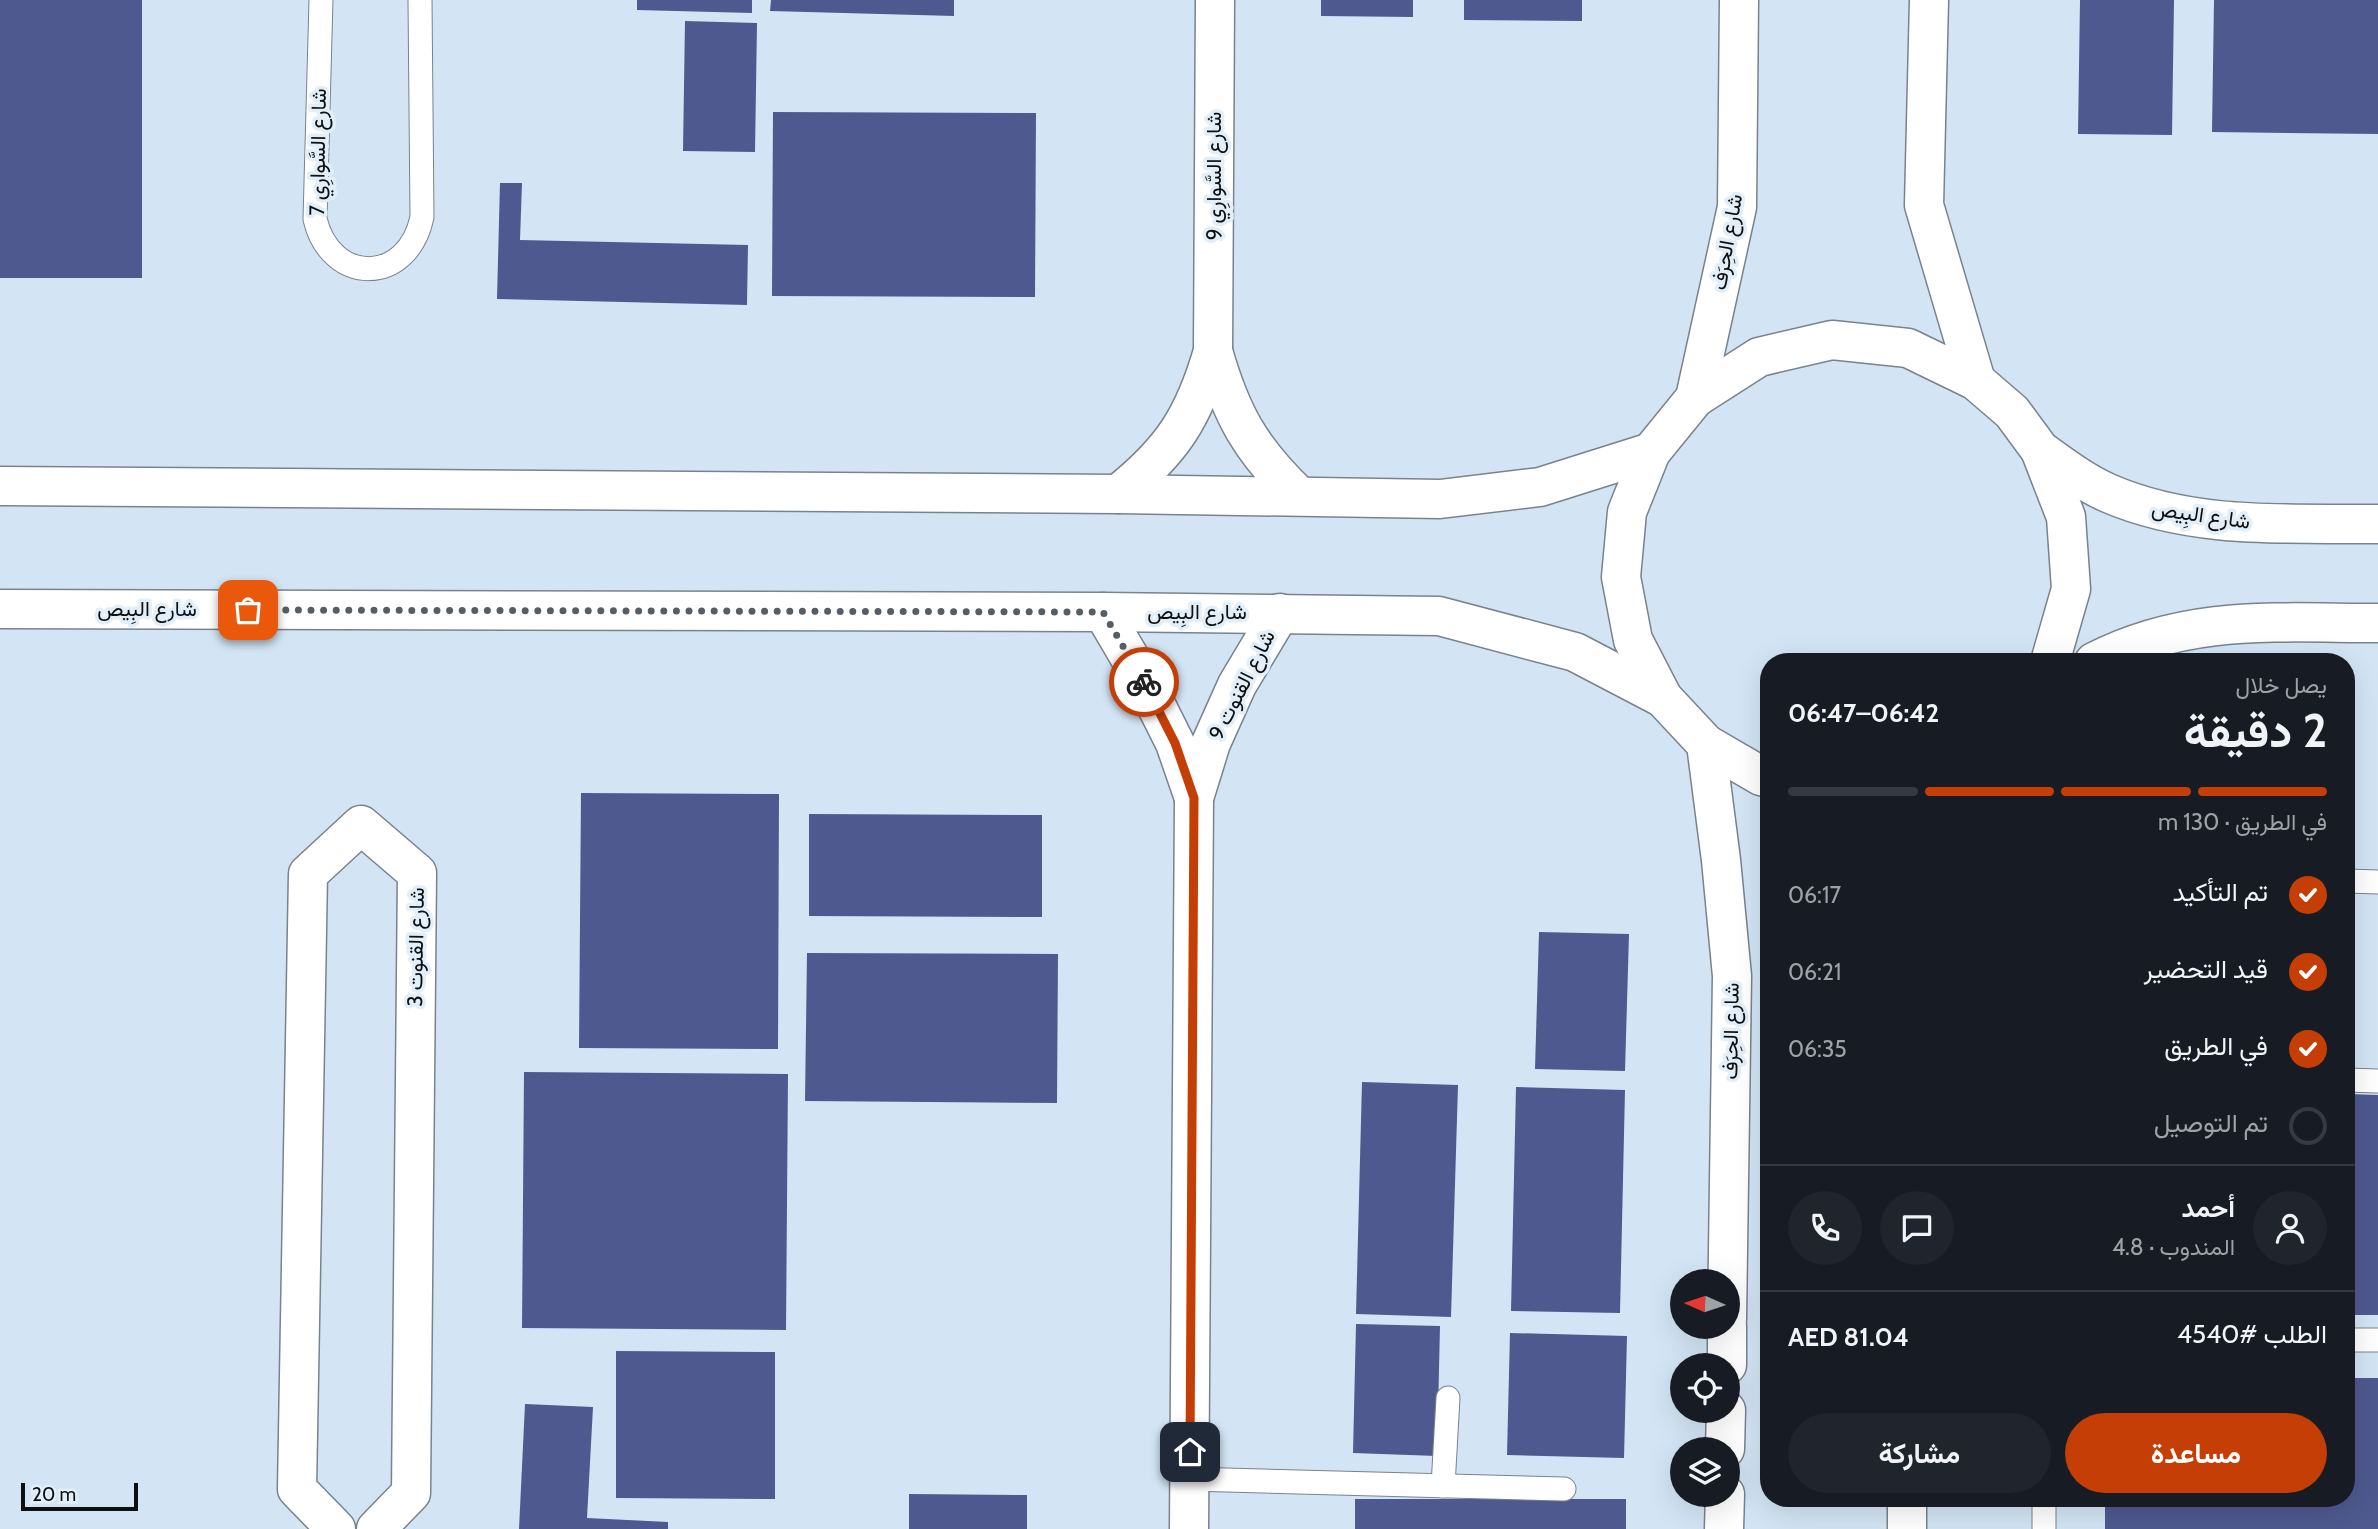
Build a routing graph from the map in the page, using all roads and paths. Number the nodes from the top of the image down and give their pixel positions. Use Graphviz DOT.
graph roads {
  1 [pos="321,0"];
  2 [pos="420,0"];
  3 [pos="1215,0"];
  4 [pos="1739,0"];
  5 [pos="1929,0"];
  6 [pos="1213,351"];
  7 [pos="1976,381"];
  8 [pos="1695,398"];
  9 [pos="2040,450"];
  10 [pos="1651,452"];
  11 [pos="0,486"];
  12 [pos="1118,494"];
  13 [pos="1299,496"];
  14 [pos="2378,524"];
  15 [pos="0,609"];
  16 [pos="1103,612"];
  17 [pos="1280,613"];
  18 [pos="2378,624"];
  19 [pos="2053,653"];
  20 [pos="2112,653"];
  21 [pos="1663,698"];
  22 [pos="1706,744"];
  23 [pos="1760,775"];
  24 [pos="1194,798"];
  25 [pos="2355,881"];
  26 [pos="2378,882"];
  27 [pos="2355,1080"];
  28 [pos="2378,1081"];
  29 [pos="1728,1269"];
  30 [pos="2355,1340"];
  31 [pos="2378,1340"];
  32 [pos="1448,1398"];
  33 [pos="1189,1479"];
  34 [pos="1443,1486"];
  35 [pos="1564,1489"];
  36 [pos="1725,1507"];
  37 [pos="1907,1507"];
  38 [pos="2044,1507"];
  39 [pos="336,1529"];
  40 [pos="376,1529"];
  41 [pos="1189,1529"];
  42 [pos="1724,1529"];
  43 [pos="1907,1529"];
  44 [pos="2044,1529"];
  1 -- 2 [label="lane, شارع السَّوارِي 7"];
  3 -- 6 [label="street, شارع السَّوارِي 9"];
  4 -- 8 [label="street, شارع الحِرَف"];
  5 -- 7 [label="street"];
  6 -- 12 [label="street, شارع السَّوارِي 9"];
  6 -- 13 [label="street, شارع السَّوارِي 9"];
  7 -- 8 [label="street"];
  7 -- 9 [label="street"];
  8 -- 10 [label="street"];
  9 -- 14 [label="street, شارع البِيص"];
  9 -- 19 [label="street"];
  10 -- 13 [label="street"];
  10 -- 21 [label="street"];
  11 -- 12 [label="street"];
  12 -- 13 [label="street"];
  15 -- 16 [label="street, شارع البِيص"];
  16 -- 17 [label="street, شارع البِيص"];
  16 -- 24 [label="street, شارع القنوت 9"];
  17 -- 21 [label="street, شارع البِيص"];
  17 -- 24 [label="street, شارع القنوت 9"];
  18 -- 20 [label="street"];
  21 -- 22 [label="street"];
  22 -- 23 [label="street"];
  22 -- 29 [label="street, شارع الحِرَف"];
  24 -- 33 [label="street, شارع القنوت 9"];
  25 -- 26 [label="lane"];
  27 -- 28 [label="lane"];
  30 -- 31 [label="lane"];
  32 -- 34 [label="lane"];
  33 -- 34 [label="lane"];
  33 -- 41 [label="street, شارع القنوت 9"];
  34 -- 35 [label="lane"];
  36 -- 42 [label="street"];
  37 -- 43 [label="street"];
  38 -- 44 [label="lane"];
  39 -- 40 [label="street, شارع القنوت 3"];
}
